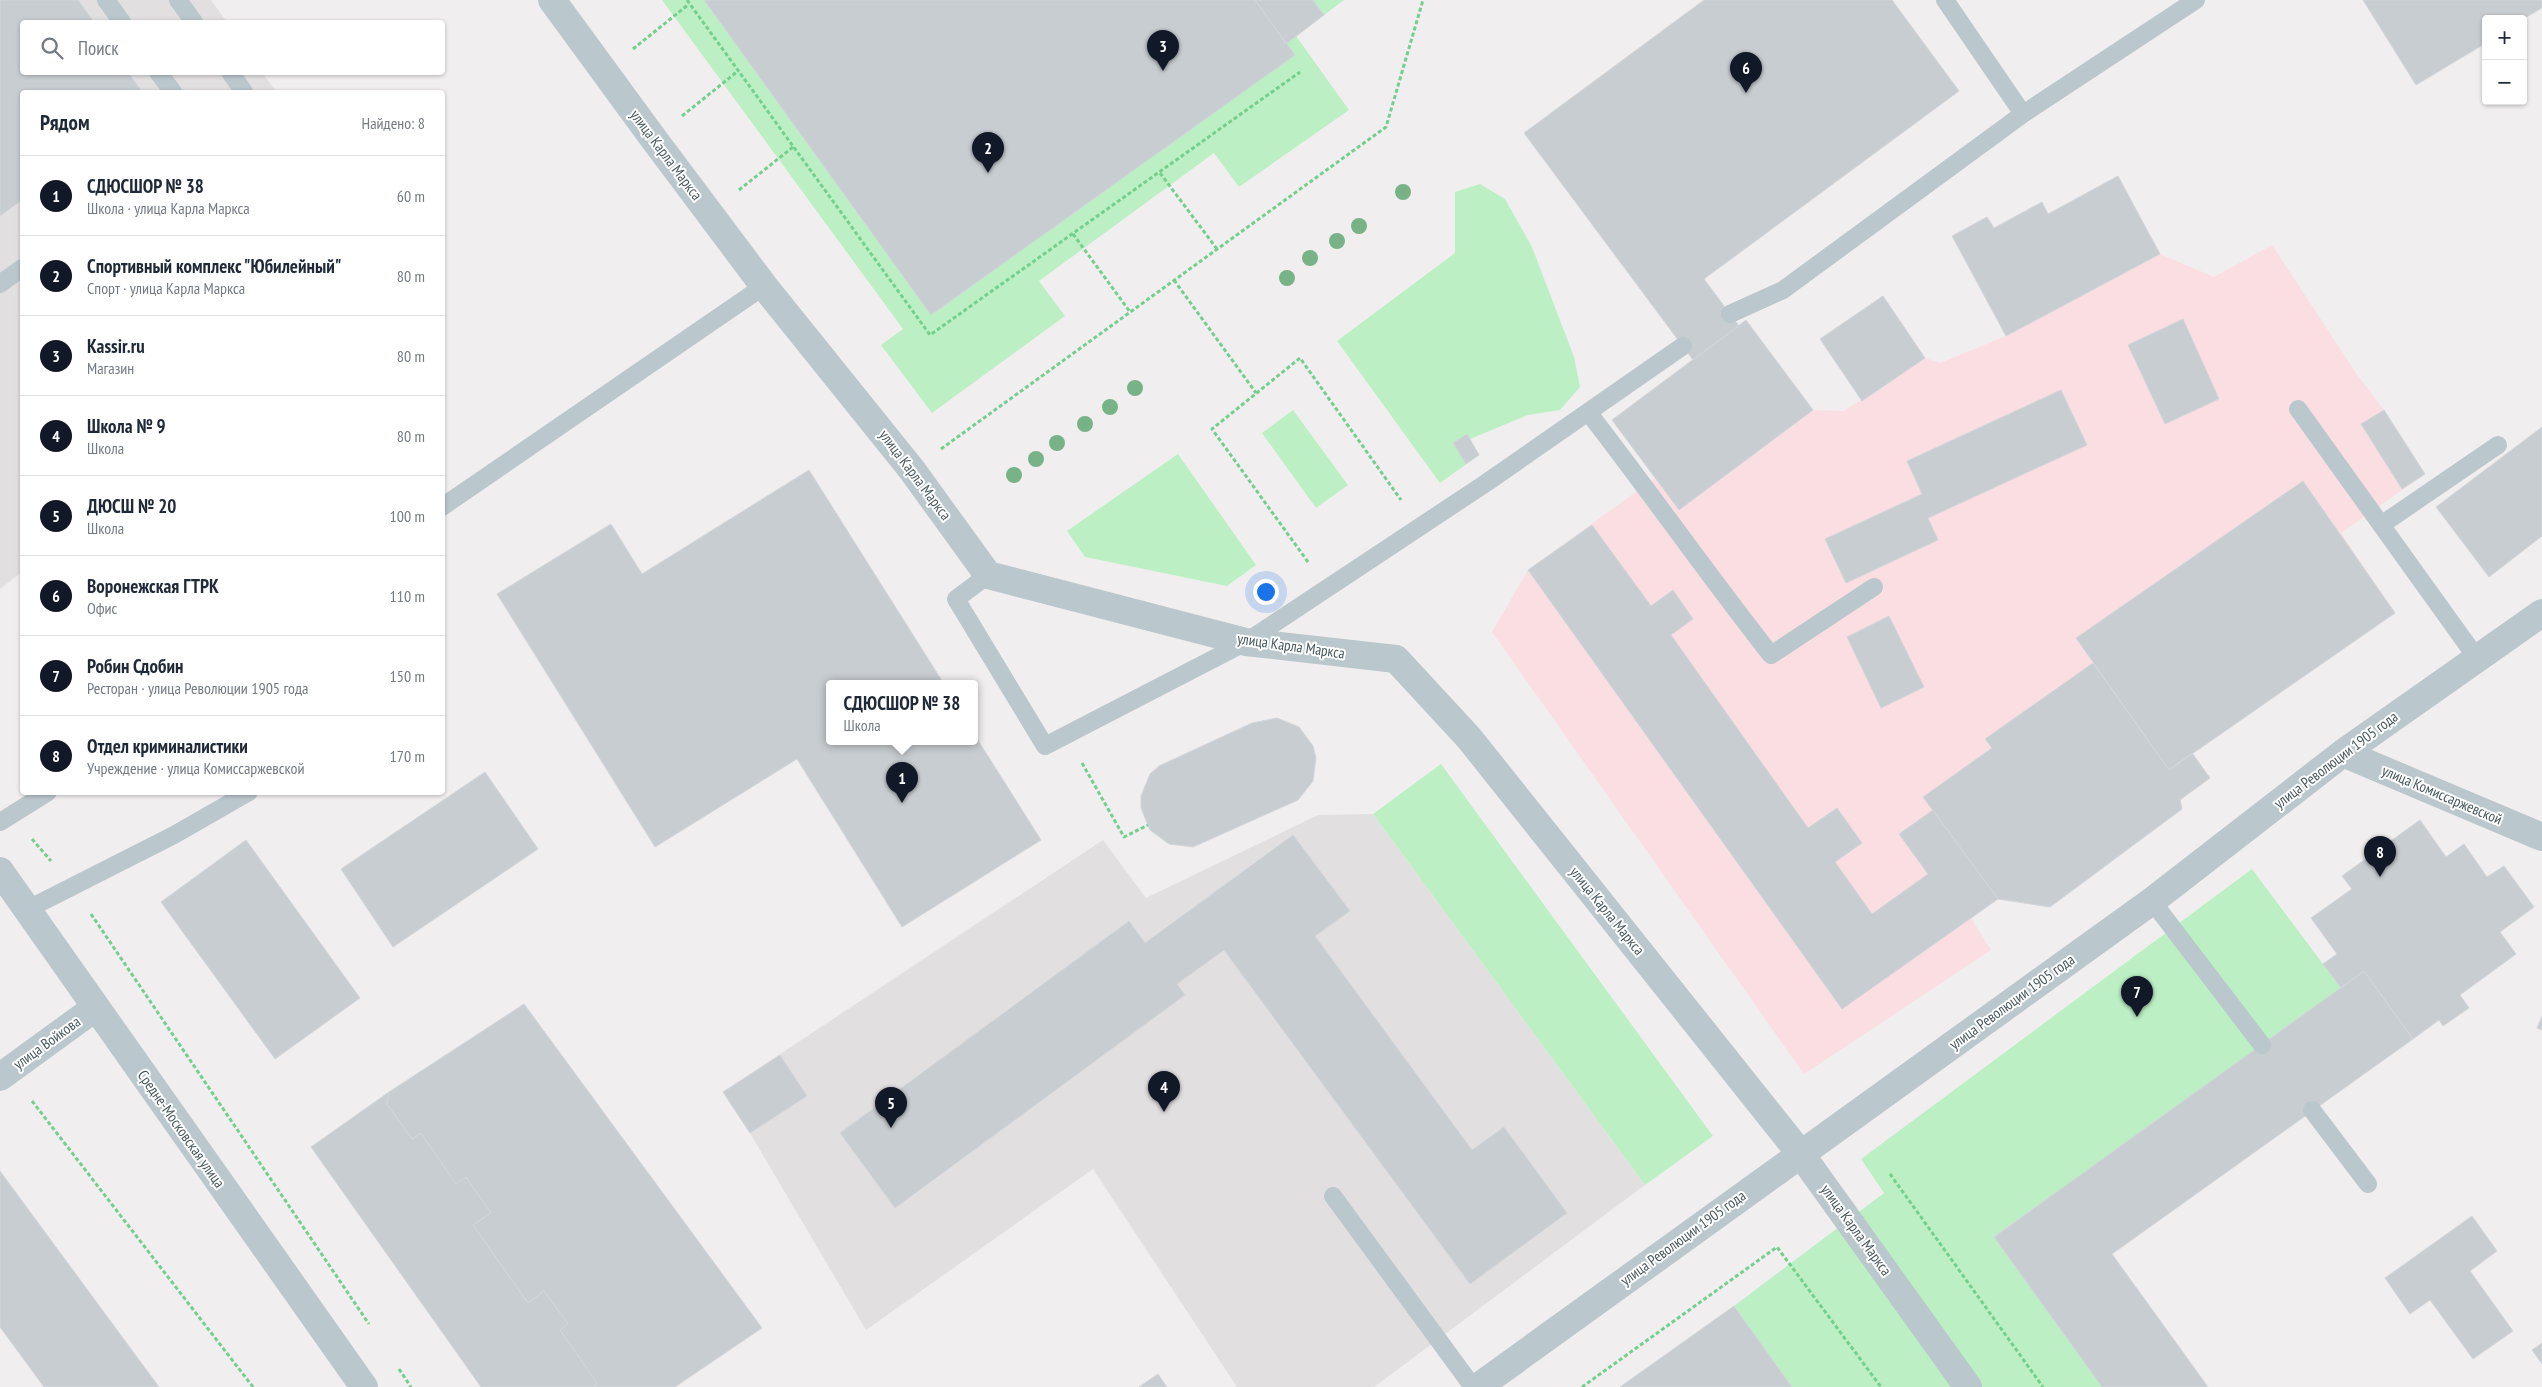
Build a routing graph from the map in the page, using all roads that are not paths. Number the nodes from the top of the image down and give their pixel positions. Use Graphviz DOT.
graph roads {
  1 [pos="106,0"];
  2 [pos="178,0"];
  3 [pos="552,0"];
  4 [pos="1945,0"];
  5 [pos="2196,0"];
  6 [pos="121,20"];
  7 [pos="193,20"];
  8 [pos="160,75"];
  9 [pos="232,75"];
  10 [pos="172,90"];
  11 [pos="243,90"];
  12 [pos="2023,114"];
  13 [pos="20,269"];
  14 [pos="0,284"];
  15 [pos="764,286"];
  16 [pos="1730,314"];
  17 [pos="1683,346"];
  18 [pos="2298,409"];
  19 [pos="1588,412"];
  20 [pos="2498,445"];
  21 [pos="445,505"];
  22 [pos="2381,525"];
  23 [pos="988,574"];
  24 [pos="1874,587"];
  25 [pos="2542,613"];
  26 [pos="1246,642"];
  27 [pos="2476,657"];
  28 [pos="2343,753"];
  29 [pos="43,795"];
  30 [pos="244,795"];
  31 [pos="6,818"];
  32 [pos="2542,837"];
  33 [pos="0,871"];
  34 [pos="2152,901"];
  35 [pos="28,909"];
  36 [pos="95,1008"];
  37 [pos="2262,1045"];
  38 [pos="5,1074"];
  39 [pos="2312,1110"];
  40 [pos="1800,1153"];
  41 [pos="2368,1184"];
  42 [pos="1333,1196"];
  43 [pos="364,1387"];
  44 [pos="1473,1387"];
  45 [pos="1478,1387"];
  46 [pos="1968,1387"];
  1 -- 6 [label="lane"];
  2 -- 7 [label="lane"];
  3 -- 15 [label="street, улица Карла Маркса"];
  4 -- 12 [label="lane"];
  5 -- 12 [label="lane"];
  8 -- 10 [label="lane"];
  9 -- 11 [label="lane"];
  12 -- 16 [label="lane"];
  13 -- 14 [label="lane"];
  15 -- 21 [label="lane"];
  15 -- 23 [label="street, улица Карла Маркса"];
  17 -- 19 [label="lane"];
  18 -- 22 [label="lane"];
  19 -- 24 [label="lane"];
  19 -- 26 [label="lane"];
  20 -- 22 [label="lane"];
  22 -- 27 [label="lane"];
  23 -- 26 [label="street, улица Карла Маркса"];
  23 -- 26 [label="lane"];
  25 -- 27 [label="street, улица Революции 1905 года"];
  26 -- 40 [label="street, улица Карла Маркса"];
  27 -- 28 [label="street, улица Революции 1905 года"];
  28 -- 32 [label="street, улица Комиссаржевской"];
  28 -- 34 [label="street, улица Революции 1905 года"];
  29 -- 31 [label="lane"];
  30 -- 35 [label="lane"];
  33 -- 35 [label="street, Средне-Московская улица"];
  34 -- 37 [label="lane"];
  34 -- 40 [label="street, улица Революции 1905 года"];
  35 -- 36 [label="street, Средне-Московская улица"];
  36 -- 38 [label="street, улица Войкова"];
  36 -- 43 [label="street, Средне-Московская улица"];
  39 -- 41 [label="lane"];
  40 -- 45 [label="street, улица Революции 1905 года"];
  40 -- 46 [label="street, улица Карла Маркса"];
  42 -- 44 [label="lane"];
}
